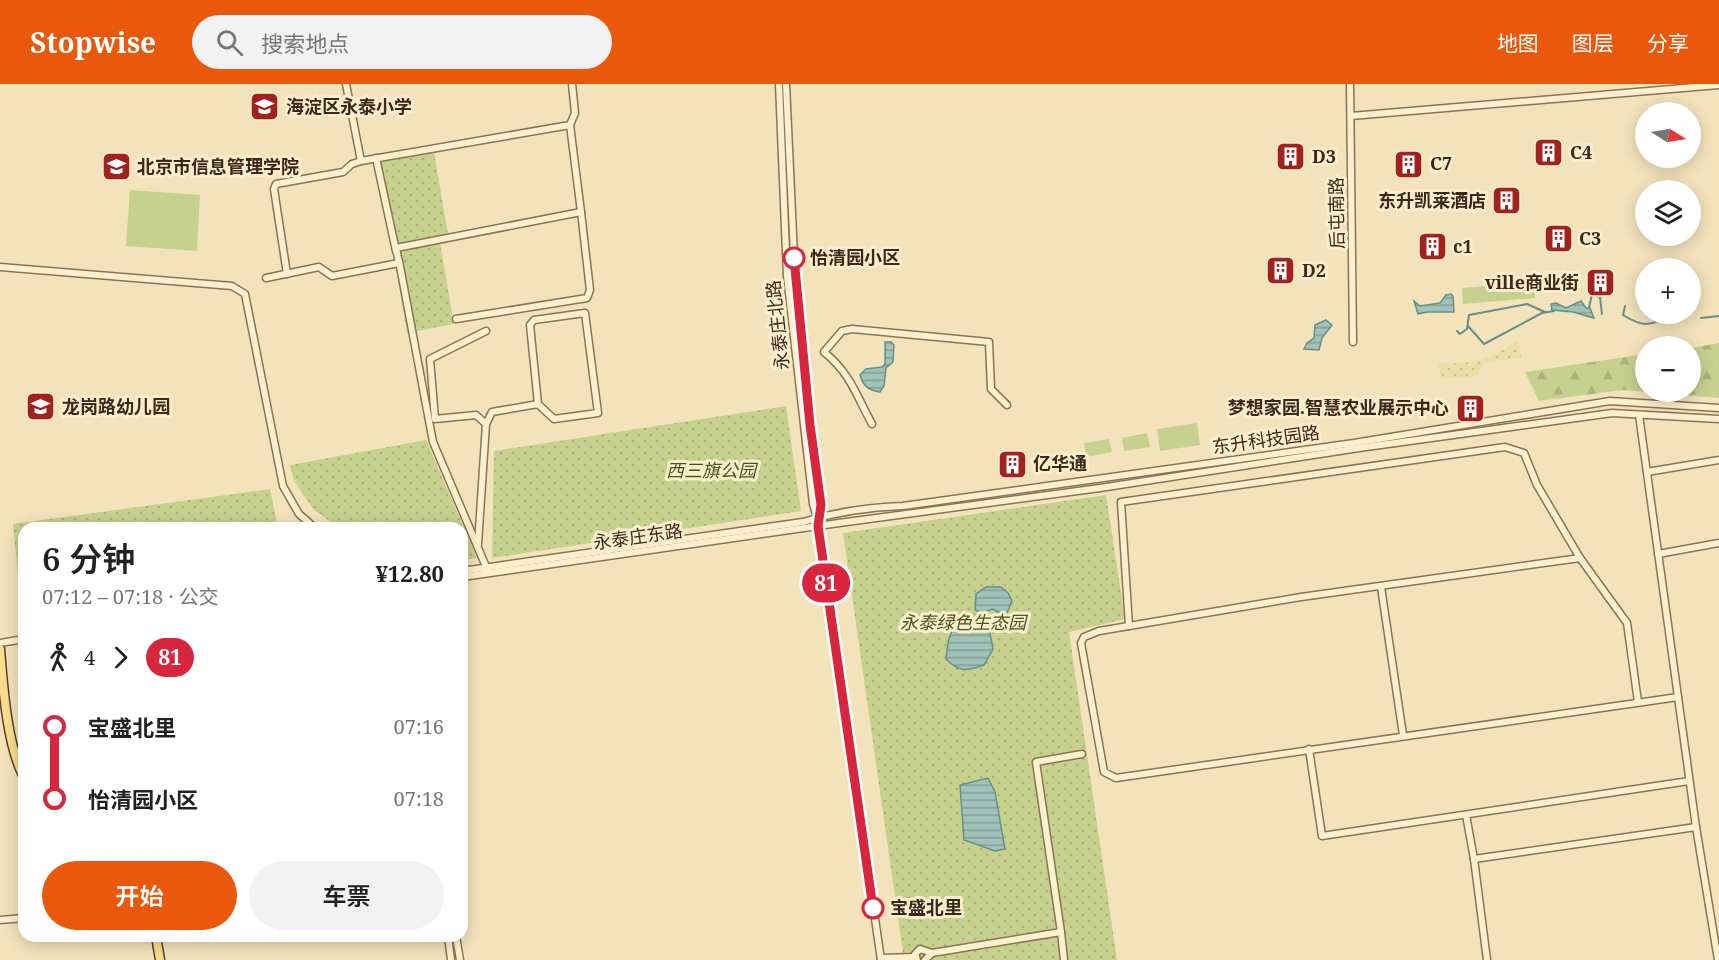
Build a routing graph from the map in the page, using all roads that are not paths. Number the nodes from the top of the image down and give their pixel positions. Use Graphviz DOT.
graph roads {
  1 [pos="346,84"];
  2 [pos="572,84"];
  3 [pos="779,84"];
  4 [pos="786,84"];
  5 [pos="1350,84"];
  6 [pos="1719,85"];
  7 [pos="1351,116"];
  8 [pos="570,126"];
  9 [pos="376,158"];
  10 [pos="361,160"];
  11 [pos="581,213"];
  12 [pos="399,263"];
  13 [pos="0,267"];
  14 [pos="287,273"];
  15 [pos="266,278"];
  16 [pos="456,319"];
  17 [pos="486,332"];
  18 [pos="1353,342"];
  19 [pos="538,404"];
  20 [pos="1007,405"];
  21 [pos="1719,408"];
  22 [pos="1639,415"];
  23 [pos="1719,419"];
  24 [pos="486,424"];
  25 [pos="872,424"];
  26 [pos="1719,460"];
  27 [pos="1647,472"];
  28 [pos="818,517"];
  29 [pos="308,522"];
  30 [pos="467,522"];
  31 [pos="468,523"];
  32 [pos="818,526"];
  33 [pos="1719,543"];
  34 [pos="1658,554"];
  35 [pos="1580,558"];
  36 [pos="468,570"];
  37 [pos="468,576"];
  38 [pos="1381,587"];
  39 [pos="1129,626"];
  40 [pos="18,640"];
  41 [pos="0,643"];
  42 [pos="0,650"];
  43 [pos="1678,697"];
  44 [pos="1638,702"];
  45 [pos="1403,735"];
  46 [pos="1310,749"];
  47 [pos="1082,754"];
  48 [pos="18,766"];
  49 [pos="1689,781"];
  50 [pos="1466,815"];
  51 [pos="1696,827"];
  52 [pos="1474,859"];
  53 [pos="18,918"];
  54 [pos="0,920"];
  55 [pos="1061,932"];
  56 [pos="157,942"];
  57 [pos="449,942"];
  58 [pos="457,942"];
  59 [pos="932,953"];
  60 [pos="916,958"];
  61 [pos="881,959"];
  62 [pos="160,960"];
  63 [pos="451,960"];
  64 [pos="460,960"];
  65 [pos="925,960"];
  66 [pos="1064,960"];
  67 [pos="1487,960"];
  68 [pos="1718,960"];
  1 -- 10 [label="street"];
  2 -- 8 [label="street"];
  3 -- 28 [label="street, 永泰庄北路"];
  4 -- 28 [label="street, 永泰庄北路"];
  5 -- 7 [label="street, 后屯南路"];
  6 -- 7 [label="street"];
  7 -- 18 [label="street, 后屯南路"];
  8 -- 9 [label="street"];
  8 -- 11 [label="street"];
  9 -- 10 [label="street"];
  9 -- 12 [label="street"];
  10 -- 14 [label="street"];
  11 -- 12 [label="street"];
  11 -- 16 [label="street"];
  12 -- 14 [label="street"];
  12 -- 30 [label="street"];
  13 -- 29 [label="street"];
  14 -- 15 [label="street"];
  17 -- 24 [label="street"];
  19 -- 19 [label="street"];
  19 -- 24 [label="street"];
  20 -- 25 [label="street"];
  21 -- 28 [label="street, 东升科技园路"];
  22 -- 23 [label="street, 东升科技园路"];
  22 -- 27 [label="street"];
  22 -- 32 [label="street, 东升科技园路"];
  24 -- 31 [label="street"];
  26 -- 27 [label="street"];
  27 -- 34 [label="street"];
  28 -- 32 [label="street, 永泰庄北路"];
  28 -- 36 [label="street, 永泰庄东路"];
  32 -- 37 [label="street, 永泰庄东路"];
  32 -- 61 [label="street, 永泰庄北路"];
  33 -- 34 [label="street"];
  34 -- 43 [label="street"];
  35 -- 38 [label="street"];
  35 -- 39 [label="street"];
  35 -- 44 [label="street"];
  38 -- 39 [label="street"];
  38 -- 45 [label="street"];
  39 -- 46 [label="street"];
  40 -- 41 [label="street"];
  42 -- 48 [label="main road"];
  43 -- 44 [label="street"];
  43 -- 49 [label="street"];
  44 -- 45 [label="street"];
  45 -- 46 [label="street"];
  46 -- 50 [label="street"];
  47 -- 55 [label="street"];
  49 -- 50 [label="street"];
  49 -- 51 [label="street"];
  50 -- 52 [label="street"];
  51 -- 52 [label="street"];
  51 -- 68 [label="street"];
  52 -- 67 [label="street"];
  53 -- 54 [label="street"];
  55 -- 59 [label="street"];
  55 -- 66 [label="street"];
  56 -- 62 [label="main road"];
  57 -- 63 [label="street"];
  58 -- 64 [label="street"];
  59 -- 60 [label="street"];
  59 -- 65 [label="street"];
  60 -- 61 [label="street"];
}
